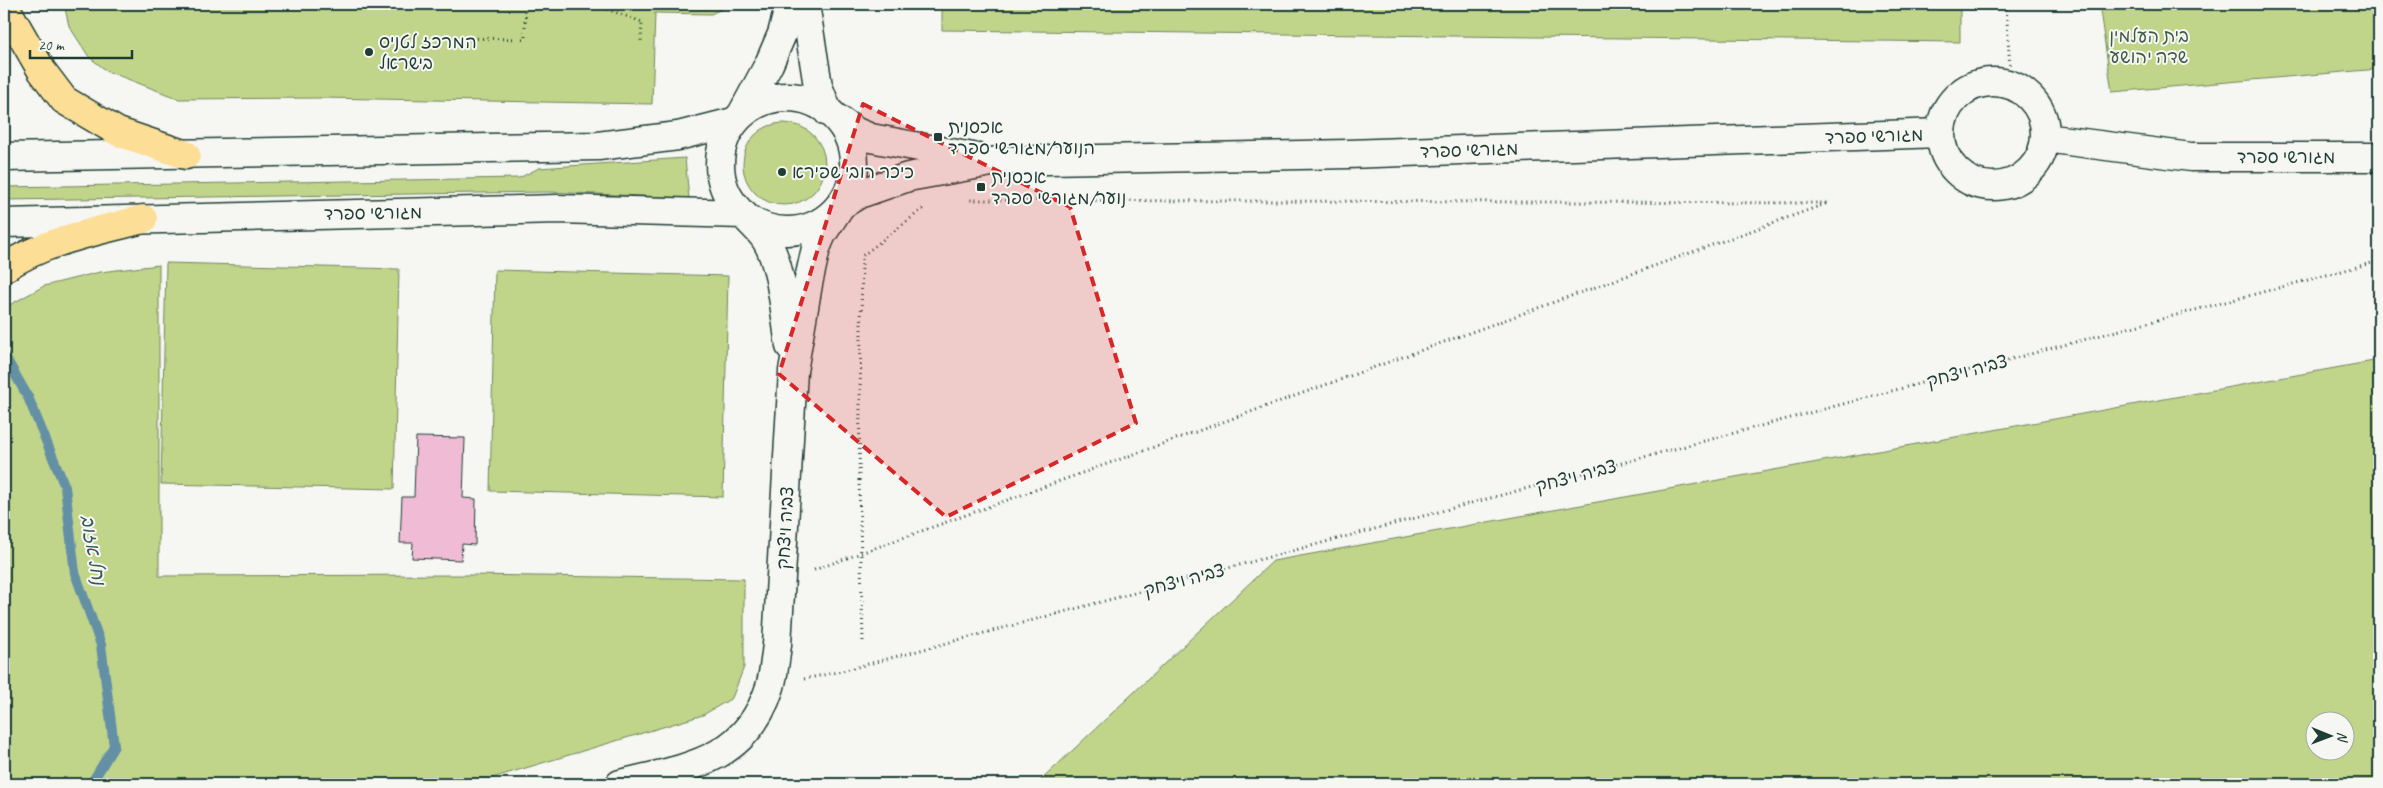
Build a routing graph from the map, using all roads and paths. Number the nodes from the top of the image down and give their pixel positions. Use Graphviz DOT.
graph roads {
  1 [pos="526,4"];
  2 [pos="593,4"];
  3 [pos="790,4"];
  4 [pos="805,4"];
  5 [pos="2006,4"];
  6 [pos="4,5"];
  7 [pos="452,38"];
  8 [pos="641,41"];
  9 [pos="2012,85"];
  10 [pos="831,115"];
  11 [pos="737,118"];
  12 [pos="1941,134"];
  13 [pos="2045,138"];
  14 [pos="186,155"];
  15 [pos="4,157"];
  16 [pos="2379,157"];
  17 [pos="997,161"];
  18 [pos="964,200"];
  19 [pos="841,205"];
  20 [pos="927,206"];
  21 [pos="743,214"];
  22 [pos="143,219"];
  23 [pos="4,223"];
  24 [pos="2379,261"];
  25 [pos="4,268"];
  26 [pos="793,371"];
  27 [pos="782,582"];
  28 [pos="863,641"];
  29 [pos="771,685"];
  30 [pos="620,784"];
  1 -- 7 [label="path"];
  2 -- 8 [label="path"];
  3 -- 11 [label="street"];
  4 -- 10 [label="street"];
  5 -- 9 [label="path"];
  6 -- 14 [label="highway"];
  9 -- 12 [label="street"];
  9 -- 13 [label="street"];
  10 -- 11 [label="street"];
  10 -- 17 [label="street, מגורשי ספרד"];
  10 -- 19 [label="street"];
  11 -- 14 [label="street"];
  11 -- 21 [label="street"];
  12 -- 13 [label="street"];
  12 -- 17 [label="street, מגורשי ספרד"];
  13 -- 16 [label="street, מגורשי ספרד"];
  14 -- 15 [label="street"];
  17 -- 19 [label="street, מגורשי ספרד"];
  18 -- 27 [label="path"];
  19 -- 21 [label="street"];
  19 -- 26 [label="street, צביה ויצחק"];
  20 -- 28 [label="path, bridge"];
  21 -- 22 [label="street, מגורשי ספרד"];
  21 -- 26 [label="street, צביה ויצחק"];
  22 -- 23 [label="street, מגורשי ספרד"];
  22 -- 25 [label="highway"];
  24 -- 29 [label="path, צביה ויצחק"];
  26 -- 27 [label="street, צביה ויצחק"];
  27 -- 29 [label="street, צביה ויצחק"];
  29 -- 30 [label="street, צביה ויצחק"];
}
